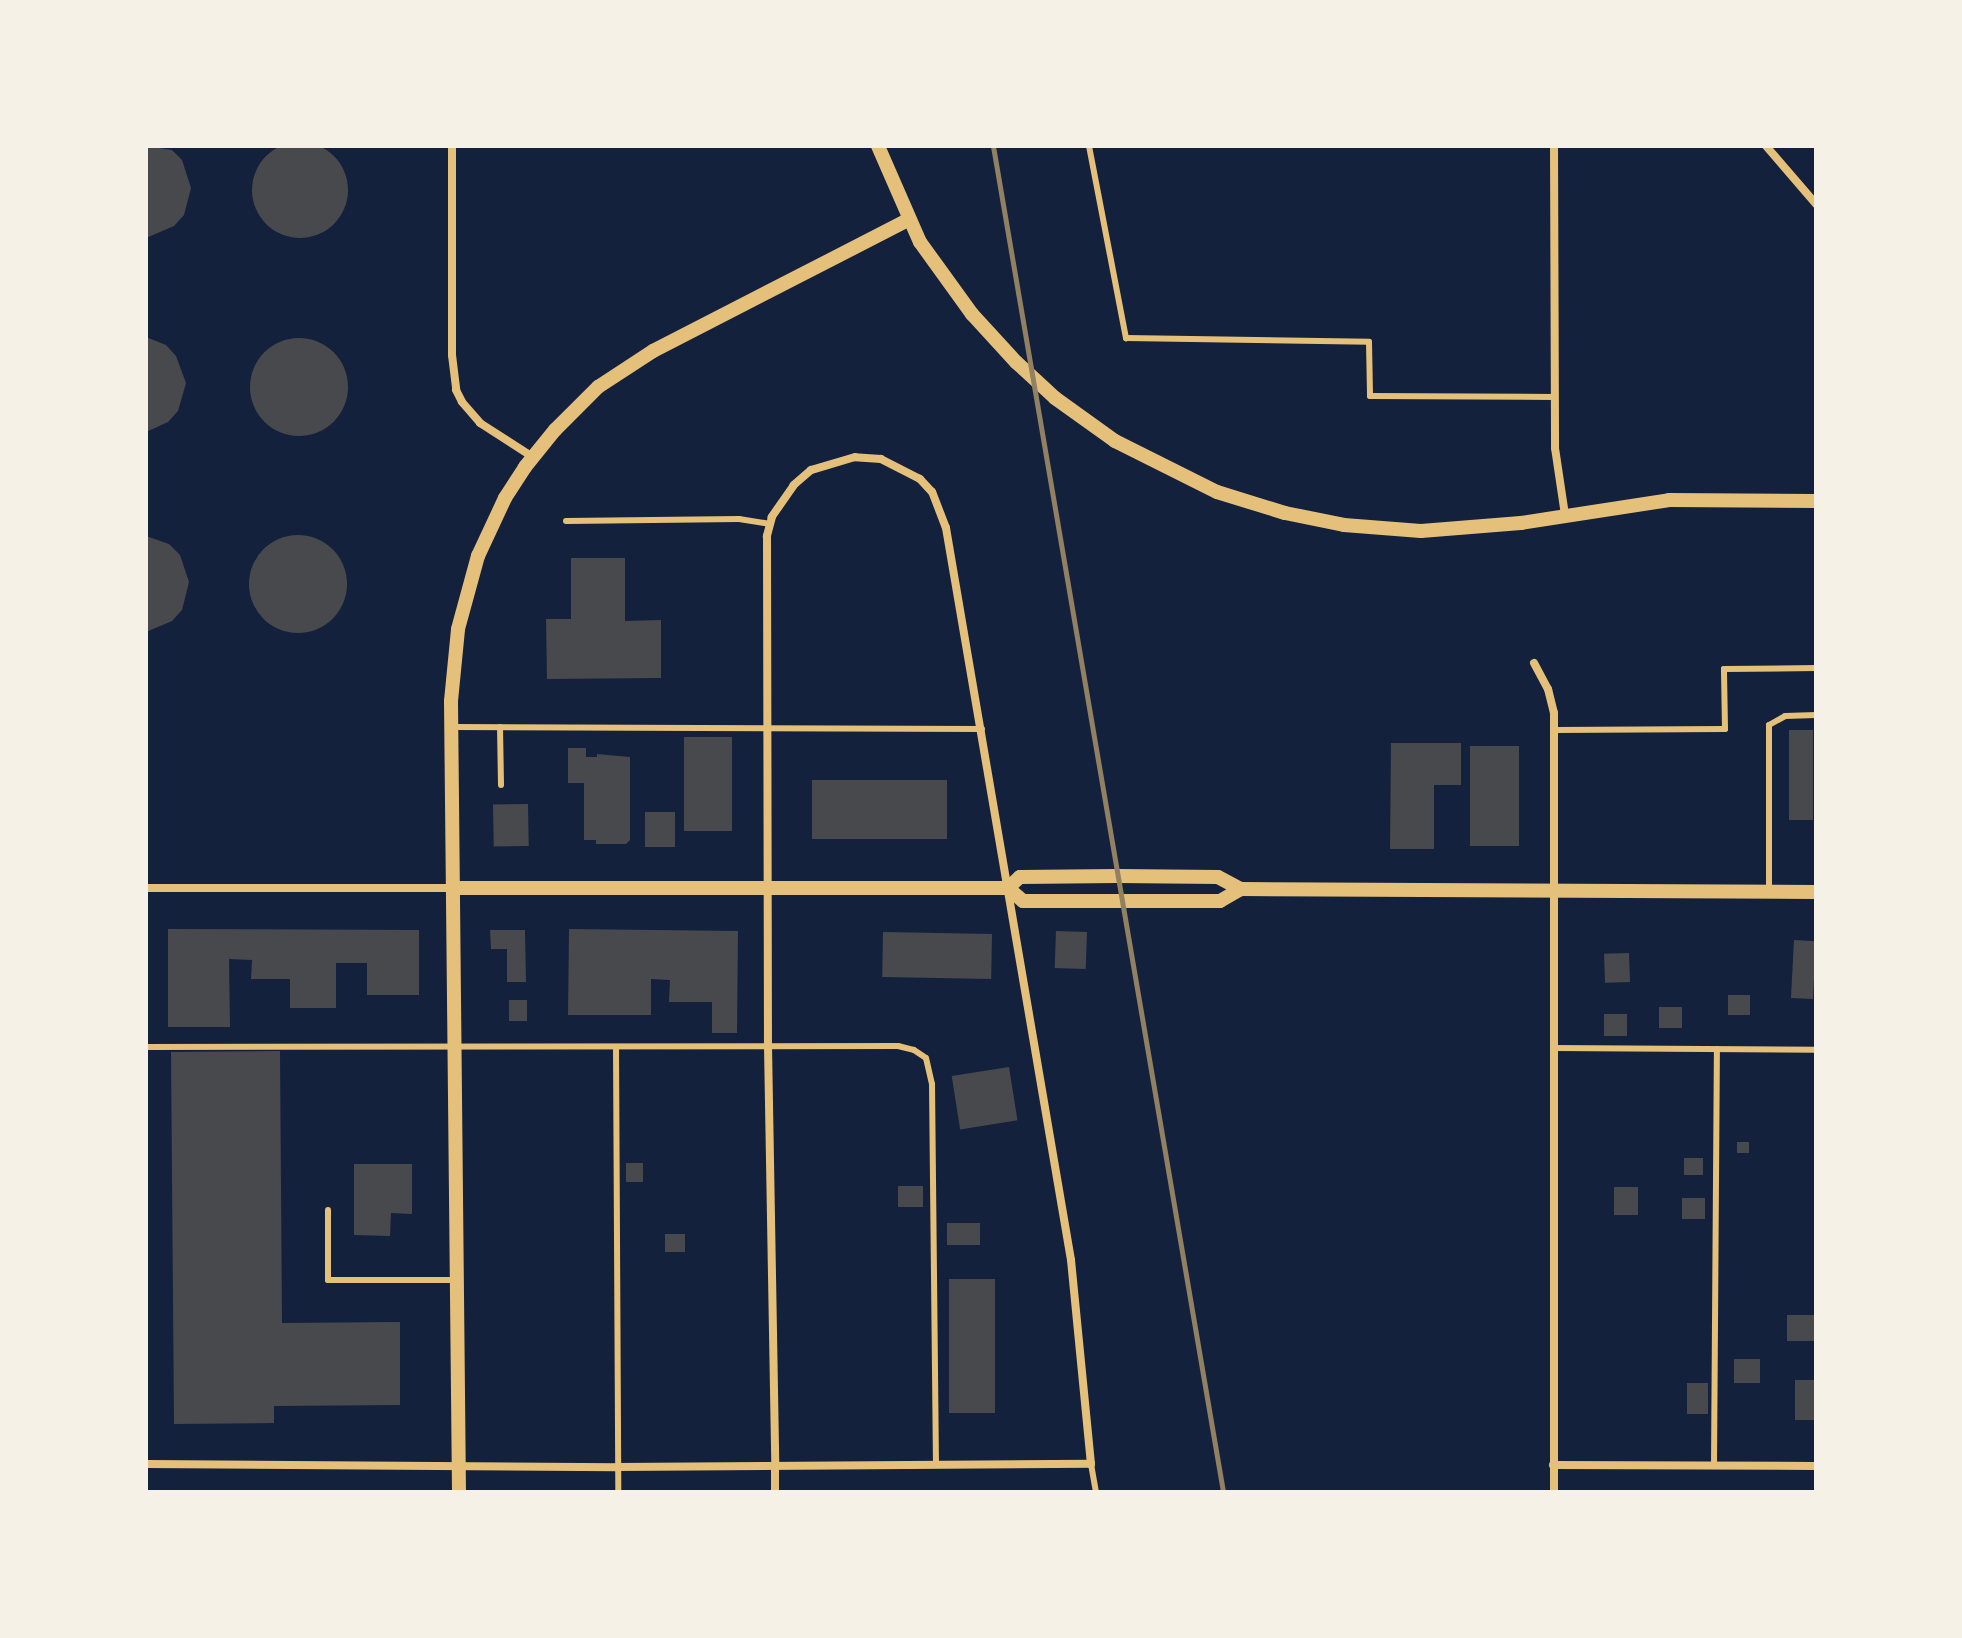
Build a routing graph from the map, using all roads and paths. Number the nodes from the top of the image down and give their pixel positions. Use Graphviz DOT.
graph roads {
  1 [pos="452,146"];
  2 [pos="878,146"];
  3 [pos="1089,146"];
  4 [pos="1554,146"];
  5 [pos="1766,146"];
  6 [pos="1816,204"];
  7 [pos="908,220"];
  8 [pos="1555,397"];
  9 [pos="533,457"];
  10 [pos="1816,501"];
  11 [pos="1565,515"];
  12 [pos="566,521"];
  13 [pos="770,524"];
  14 [pos="1534,663"];
  15 [pos="1816,668"];
  16 [pos="1816,715"];
  17 [pos="452,727"];
  18 [pos="500,727"];
  19 [pos="769,728"];
  20 [pos="982,729"];
  21 [pos="1555,730"];
  22 [pos="501,785"];
  23 [pos="768,887"];
  24 [pos="146,888"];
  25 [pos="452,888"];
  26 [pos="1008,888"];
  27 [pos="1241,889"];
  28 [pos="1555,891"];
  29 [pos="1769,891"];
  30 [pos="1816,892"];
  31 [pos="768,1046"];
  32 [pos="146,1047"];
  33 [pos="616,1047"];
  34 [pos="453,1048"];
  35 [pos="1553,1048"];
  36 [pos="1717,1049"];
  37 [pos="1816,1050"];
  38 [pos="328,1210"];
  39 [pos="456,1280"];
  40 [pos="146,1464"];
  41 [pos="1091,1464"];
  42 [pos="936,1465"];
  43 [pos="1553,1465"];
  44 [pos="459,1466"];
  45 [pos="775,1466"];
  46 [pos="1714,1466"];
  47 [pos="1816,1466"];
  48 [pos="617,1467"];
  49 [pos="459,1492"];
  50 [pos="618,1492"];
  51 [pos="775,1492"];
  52 [pos="1096,1492"];
  53 [pos="1554,1492"];
  1 -- 9 [label="street"];
  2 -- 7 [label="street"];
  3 -- 8 [label="lane"];
  4 -- 8 [label="street"];
  5 -- 6 [label="street"];
  7 -- 9 [label="street"];
  7 -- 11 [label="street"];
  8 -- 11 [label="street"];
  9 -- 17 [label="street"];
  10 -- 11 [label="street"];
  12 -- 13 [label="lane"];
  13 -- 19 [label="street"];
  13 -- 20 [label="street"];
  14 -- 21 [label="street"];
  15 -- 21 [label="lane"];
  16 -- 29 [label="lane"];
  17 -- 18 [label="lane"];
  17 -- 25 [label="street"];
  18 -- 19 [label="lane"];
  18 -- 22 [label="lane"];
  19 -- 20 [label="lane"];
  19 -- 23 [label="street"];
  20 -- 26 [label="street"];
  21 -- 28 [label="street"];
  23 -- 25 [label="street"];
  23 -- 26 [label="street"];
  23 -- 31 [label="street"];
  24 -- 25 [label="street"];
  25 -- 34 [label="street"];
  26 -- 27 [label="street"];
  26 -- 27 [label="street"];
  26 -- 41 [label="street"];
  27 -- 28 [label="street"];
  28 -- 29 [label="street"];
  28 -- 35 [label="street"];
  29 -- 30 [label="street"];
  31 -- 33 [label="lane"];
  31 -- 42 [label="lane"];
  31 -- 45 [label="street"];
  32 -- 34 [label="lane"];
  33 -- 34 [label="lane"];
  33 -- 48 [label="lane"];
  34 -- 39 [label="street"];
  35 -- 36 [label="lane"];
  35 -- 43 [label="street"];
  36 -- 37 [label="lane"];
  36 -- 46 [label="lane"];
  38 -- 39 [label="lane"];
  39 -- 44 [label="street"];
  40 -- 44 [label="street"];
  41 -- 42 [label="street"];
  41 -- 52 [label="lane"];
  42 -- 45 [label="street"];
  43 -- 46 [label="street"];
  43 -- 53 [label="street"];
  44 -- 48 [label="street"];
  44 -- 49 [label="street"];
  45 -- 48 [label="street"];
  45 -- 51 [label="street"];
  46 -- 47 [label="street"];
  48 -- 50 [label="lane"];
}
